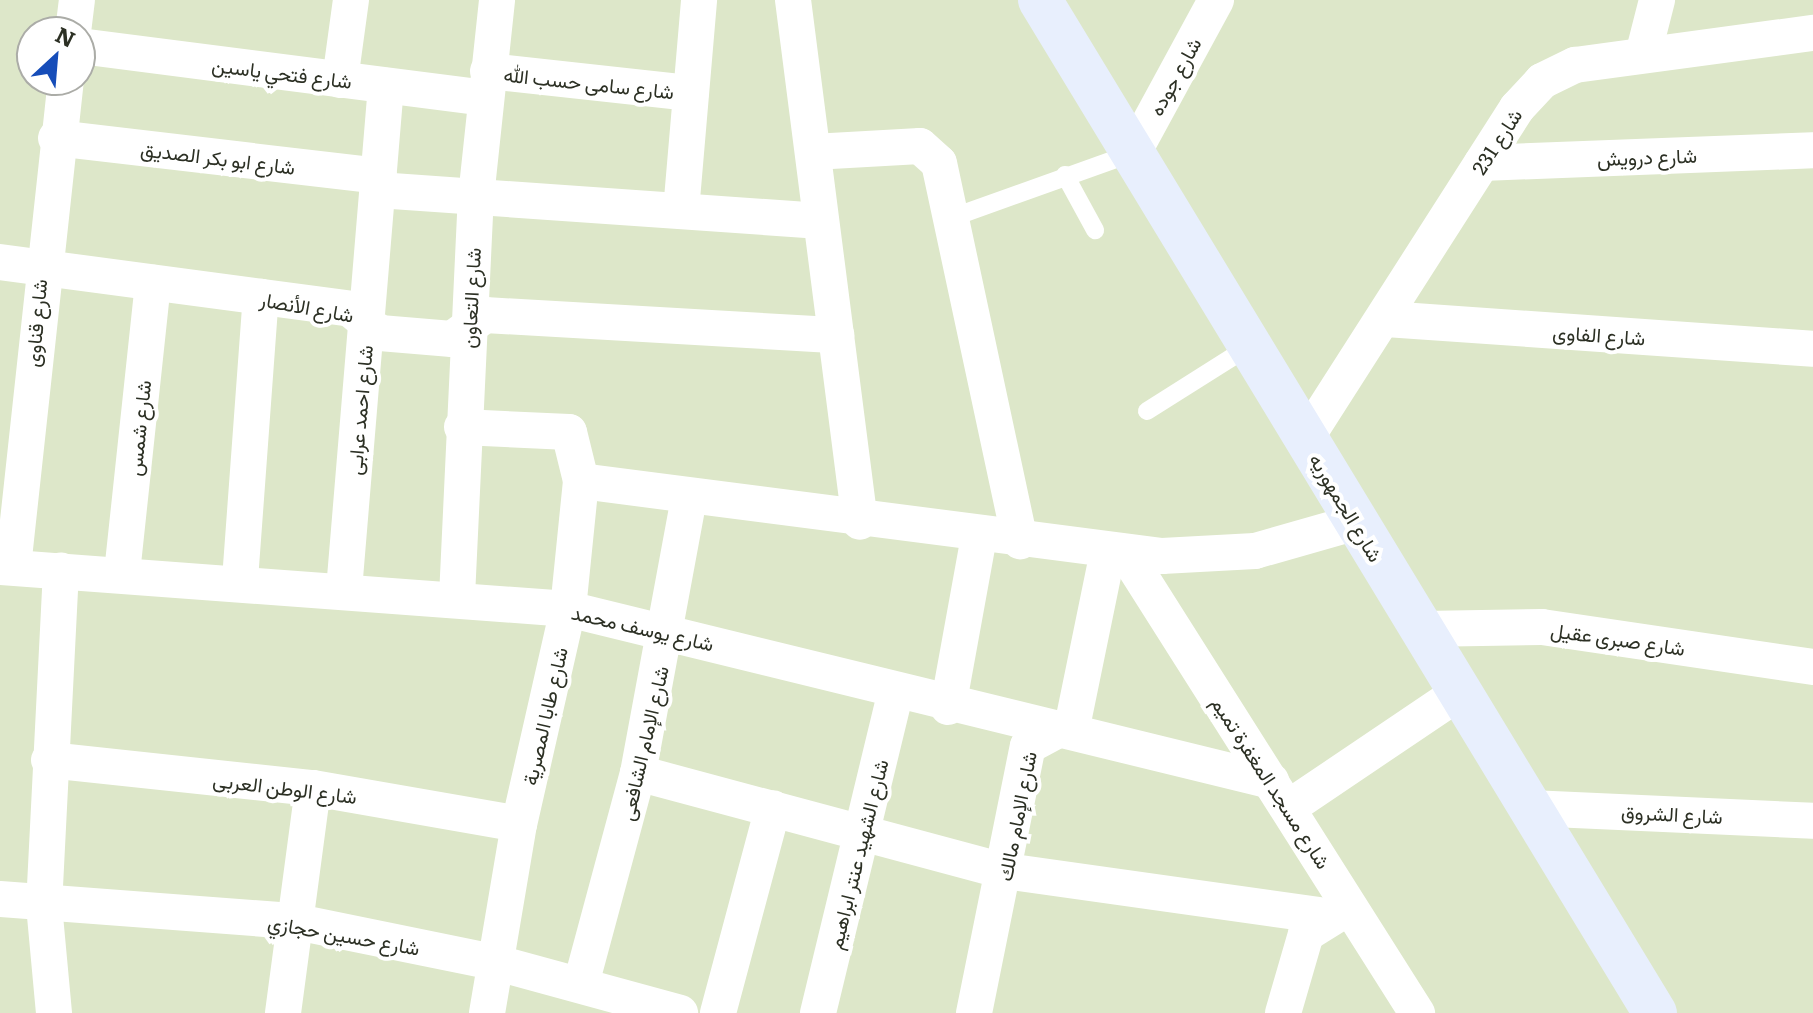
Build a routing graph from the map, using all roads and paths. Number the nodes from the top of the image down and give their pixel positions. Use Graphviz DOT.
graph roads {
  1 [pos="351,0"];
  2 [pos="497,0"];
  3 [pos="699,0"];
  4 [pos="793,0"];
  5 [pos="1040,0"];
  6 [pos="1216,0"];
  7 [pos="1657,0"];
  8 [pos="1812,30"];
  9 [pos="96,48"];
  10 [pos="1643,55"];
  11 [pos="340,80"];
  12 [pos="486,84"];
  13 [pos="386,86"];
  14 [pos="691,93"];
  15 [pos="63,96"];
  16 [pos="56,138"];
  17 [pos="1813,150"];
  18 [pos="813,152"];
  19 [pos="1133,153"];
  20 [pos="1482,163"];
  21 [pos="1065,175"];
  22 [pos="378,183"];
  23 [pos="476,197"];
  24 [pos="681,211"];
  25 [pos="951,218"];
  26 [pos="821,221"];
  27 [pos="1095,230"];
  28 [pos="0,262"];
  29 [pos="40,268"];
  30 [pos="153,283"];
  31 [pos="261,297"];
  32 [pos="1386,319"];
  33 [pos="367,321"];
  34 [pos="468,328"];
  35 [pos="836,335"];
  36 [pos="1250,346"];
  37 [pos="1813,349"];
  38 [pos="1147,411"];
  39 [pos="462,427"];
  40 [pos="1306,438"];
  41 [pos="581,481"];
  42 [pos="689,499"];
  43 [pos="860,522"];
  44 [pos="1357,522"];
  45 [pos="979,536"];
  46 [pos="1020,541"];
  47 [pos="1116,552"];
  48 [pos="7,567"];
  49 [pos="61,570"];
  50 [pos="122,573"];
  51 [pos="240,580"];
  52 [pos="344,590"];
  53 [pos="457,597"];
  54 [pos="568,609"];
  55 [pos="1422,629"];
  56 [pos="668,630"];
  57 [pos="1813,667"];
  58 [pos="1460,692"];
  59 [pos="895,695"];
  60 [pos="948,707"];
  61 [pos="1053,731"];
  62 [pos="49,760"];
  63 [pos="638,773"];
  64 [pos="313,788"];
  65 [pos="1279,794"];
  66 [pos="773,808"];
  67 [pos="1530,808"];
  68 [pos="1813,821"];
  69 [pos="519,824"];
  70 [pos="862,833"];
  71 [pos="1005,871"];
  72 [pos="0,899"];
  73 [pos="44,906"];
  74 [pos="1342,912"];
  75 [pos="292,921"];
  76 [pos="494,962"];
  77 [pos="581,984"];
  78 [pos="54,1013"];
  79 [pos="283,1013"];
  80 [pos="487,1013"];
  81 [pos="680,1013"];
  82 [pos="718,1013"];
  83 [pos="818,1013"];
  84 [pos="974,1013"];
  85 [pos="1283,1013"];
  86 [pos="1417,1013"];
  87 [pos="1655,1013"];
  1 -- 11 [label="street"];
  2 -- 12 [label="street, شارع التعاون"];
  3 -- 14 [label="street"];
  4 -- 18 [label="street"];
  5 -- 19 [label="main road, شارع الجمهوريه"];
  6 -- 19 [label="street, شارع جوده"];
  7 -- 10 [label="street"];
  8 -- 10 [label="street, شارع 231"];
  9 -- 11 [label="street, شارع فتحي ياسين"];
  10 -- 20 [label="street, شارع 231"];
  11 -- 13 [label="street, شارع فتحي ياسين"];
  12 -- 13 [label="street, شارع فتحي ياسين"];
  12 -- 14 [label="street, شارع سامى حسب الله"];
  12 -- 23 [label="street, شارع التعاون"];
  13 -- 22 [label="street, شارع احمد عرابى"];
  14 -- 24 [label="street"];
  15 -- 16 [label="street, شارع قناوى"];
  16 -- 22 [label="street, شارع ابو بكر الصديق"];
  16 -- 29 [label="street, شارع قناوى"];
  17 -- 20 [label="street, شارع درويش"];
  18 -- 25 [label="street"];
  18 -- 26 [label="street"];
  19 -- 21 [label="lane"];
  19 -- 36 [label="main road, شارع الجمهوريه"];
  20 -- 32 [label="street, شارع 231"];
  21 -- 25 [label="lane"];
  21 -- 27 [label="lane"];
  22 -- 23 [label="street, شارع ابو بكر الصديق"];
  22 -- 33 [label="street, شارع احمد عرابى"];
  23 -- 24 [label="street, شارع ابو بكر الصديق"];
  23 -- 34 [label="street, شارع التعاون"];
  24 -- 26 [label="street, شارع ابو بكر الصديق"];
  25 -- 46 [label="street"];
  26 -- 35 [label="street"];
  28 -- 29 [label="street, شارع الأنصار"];
  29 -- 30 [label="street, شارع الأنصار"];
  29 -- 48 [label="street, شارع قناوى"];
  30 -- 31 [label="street, شارع الأنصار"];
  30 -- 50 [label="street, شارع شمس"];
  31 -- 33 [label="street, شارع الأنصار"];
  31 -- 51 [label="street"];
  32 -- 37 [label="street, شارع الفاوى"];
  32 -- 40 [label="street, شارع 231"];
  33 -- 34 [label="street, شارع الأنصار"];
  33 -- 52 [label="street, شارع احمد عرابى"];
  34 -- 35 [label="street, شارع الأنصار"];
  34 -- 39 [label="street, شارع التعاون"];
  35 -- 43 [label="street"];
  36 -- 38 [label="lane"];
  36 -- 40 [label="main road, شارع الجمهوريه"];
  39 -- 41 [label="street, شارع طابا المصرية"];
  39 -- 53 [label="street, شارع التعاون"];
  40 -- 44 [label="main road, شارع الجمهوريه"];
  41 -- 42 [label="street"];
  41 -- 54 [label="street, شارع طابا المصرية"];
  42 -- 43 [label="street"];
  42 -- 56 [label="street, شارع الإمام الشافعى"];
  43 -- 45 [label="street"];
  44 -- 47 [label="street"];
  44 -- 55 [label="main road, شارع الجمهوريه"];
  45 -- 46 [label="street"];
  45 -- 60 [label="street"];
  46 -- 47 [label="street"];
  47 -- 61 [label="street, شارع الإمام مالك"];
  47 -- 65 [label="street, شارع مسجد المغفرة تميم"];
  48 -- 49 [label="street, شارع يوسف محمد"];
  49 -- 50 [label="street, شارع يوسف محمد"];
  49 -- 62 [label="street"];
  50 -- 51 [label="street, شارع يوسف محمد"];
  51 -- 52 [label="street, شارع يوسف محمد"];
  52 -- 53 [label="street, شارع يوسف محمد"];
  53 -- 54 [label="street, شارع يوسف محمد"];
  54 -- 56 [label="street, شارع يوسف محمد"];
  54 -- 69 [label="street, شارع طابا المصرية"];
  55 -- 57 [label="street, شارع صبرى عقيل"];
  55 -- 58 [label="main road, شارع الجمهوريه"];
  56 -- 59 [label="street, شارع يوسف محمد"];
  56 -- 63 [label="street, شارع الإمام الشافعى"];
  58 -- 65 [label="street"];
  58 -- 67 [label="main road, شارع الجمهوريه"];
  59 -- 60 [label="street, شارع يوسف محمد"];
  59 -- 70 [label="street, شارع الشهيد عنتر ابراهيم"];
  60 -- 61 [label="street, شارع يوسف محمد"];
  61 -- 65 [label="street, شارع يوسف محمد"];
  61 -- 71 [label="street, شارع الإمام مالك"];
  62 -- 64 [label="street, شارع الوطن العربى"];
  62 -- 73 [label="street"];
  63 -- 66 [label="street"];
  63 -- 77 [label="street, شارع الإمام الشافعى"];
  64 -- 69 [label="street, شارع الوطن العربى"];
  64 -- 75 [label="street"];
  65 -- 74 [label="street, شارع مسجد المغفرة تميم"];
  66 -- 70 [label="street"];
  66 -- 82 [label="street"];
  67 -- 68 [label="street, شارع الشروق"];
  67 -- 87 [label="main road, شارع الجمهوريه"];
  69 -- 76 [label="street, شارع طابا المصرية"];
  70 -- 71 [label="street"];
  70 -- 83 [label="street, شارع الشهيد عنتر ابراهيم"];
  71 -- 74 [label="street"];
  71 -- 84 [label="street, شارع الإمام مالك"];
  72 -- 73 [label="street, شارع حسين حجازي"];
  73 -- 75 [label="street, شارع حسين حجازي"];
  73 -- 78 [label="street"];
  74 -- 85 [label="street"];
  74 -- 86 [label="street, شارع مسجد المغفرة تميم"];
  75 -- 76 [label="street, شارع حسين حجازي"];
  75 -- 79 [label="street"];
  76 -- 77 [label="street, شارع حسين حجازي"];
  76 -- 80 [label="street, شارع طابا المصرية"];
  77 -- 81 [label="street, شارع حسين حجازي"];
}
